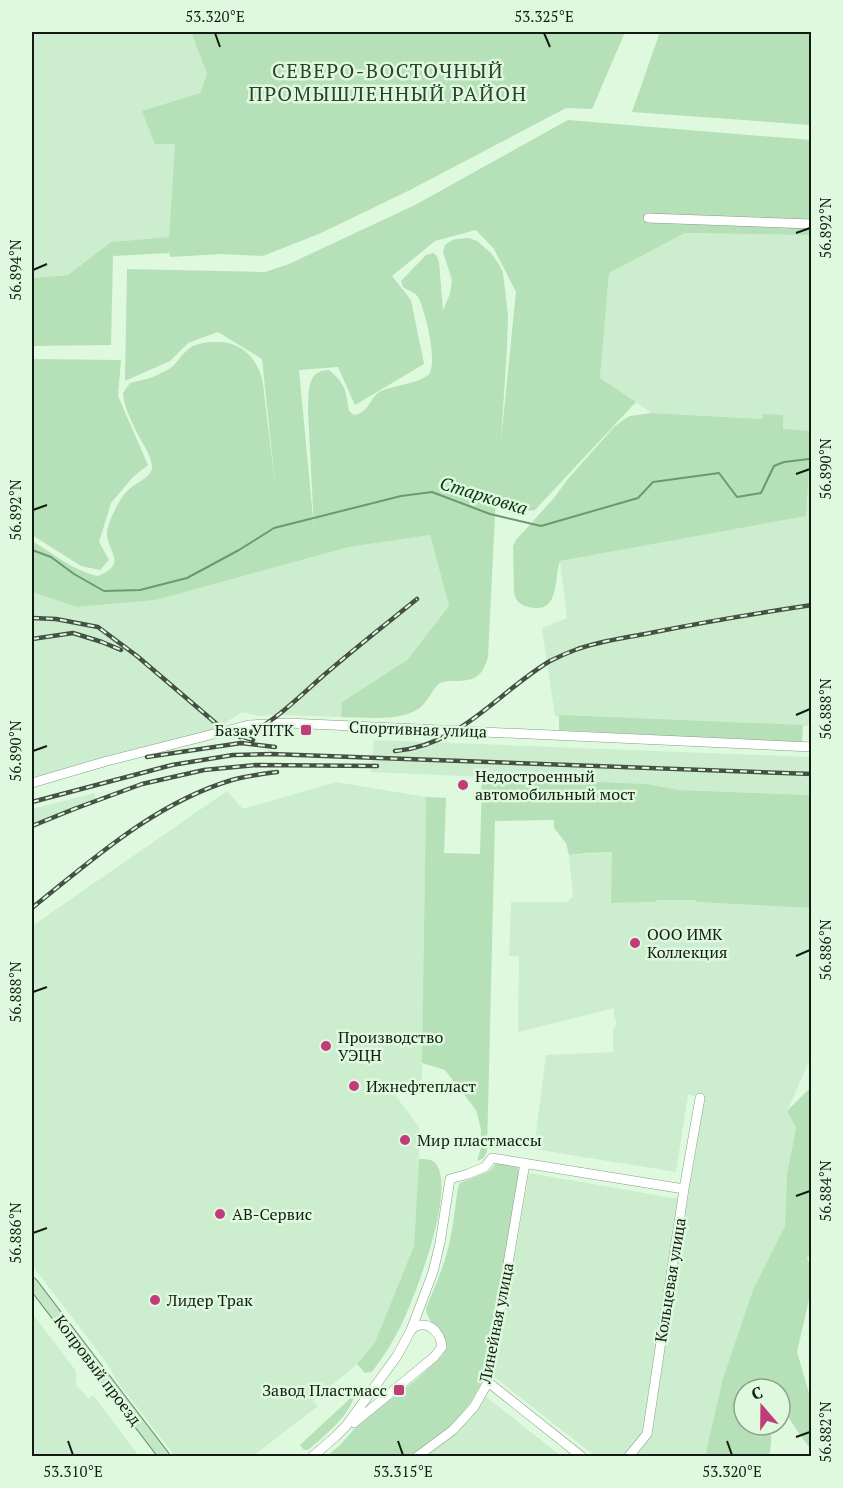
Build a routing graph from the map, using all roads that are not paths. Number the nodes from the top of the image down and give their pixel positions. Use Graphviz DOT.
graph roads {
  1 [pos="648,218"];
  2 [pos="812,224"];
  3 [pos="812,747"];
  4 [pos="32,783"];
  5 [pos="700,1098"];
  6 [pos="525,1163"];
  7 [pos="684,1189"];
  8 [pos="32,1283"];
  9 [pos="411,1330"];
  10 [pos="488,1382"];
  11 [pos="335,1437"];
  12 [pos="164,1456"];
  13 [pos="313,1456"];
  14 [pos="418,1456"];
  15 [pos="581,1456"];
  16 [pos="629,1456"];
  1 -- 2 [label="street"];
  3 -- 4 [label="street, Спортивная улица"];
  5 -- 7 [label="street, Кольцевая улица"];
  6 -- 7 [label="street"];
  6 -- 9 [label="street"];
  6 -- 10 [label="street, Линейная улица"];
  7 -- 16 [label="street, Кольцевая улица"];
  8 -- 12 [label="main road, Копровый проезд"];
  9 -- 11 [label="street"];
  9 -- 11 [label="street"];
  10 -- 14 [label="street, Линейная улица"];
  10 -- 15 [label="street"];
  11 -- 13 [label="street"];
}
